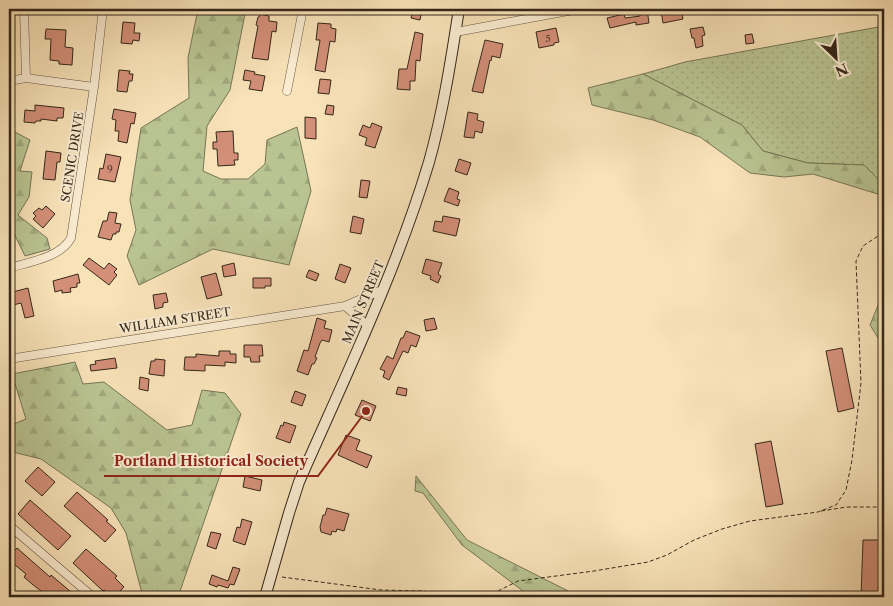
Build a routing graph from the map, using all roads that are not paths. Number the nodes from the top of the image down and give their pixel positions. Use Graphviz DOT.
graph roads {
  1 [pos="24,9"];
  2 [pos="103,9"];
  3 [pos="303,9"];
  4 [pos="460,9"];
  5 [pos="579,9"];
  6 [pos="456,32"];
  7 [pos="26,78"];
  8 [pos="9,81"];
  9 [pos="94,87"];
  10 [pos="287,92"];
  11 [pos="9,268"];
  12 [pos="382,290"];
  13 [pos="345,306"];
  14 [pos="367,325"];
  15 [pos="9,359"];
  16 [pos="10,525"];
  17 [pos="9,537"];
  18 [pos="93,597"];
  19 [pos="265,597"];
  1 -- 7 [label="street"];
  2 -- 9 [label="street, SCENIC DRIVE"];
  3 -- 10 [label="street"];
  4 -- 6 [label="main road, MAIN STREET"];
  5 -- 6 [label="street"];
  6 -- 12 [label="main road, MAIN STREET"];
  7 -- 8 [label="street"];
  7 -- 9 [label="street"];
  9 -- 11 [label="street, SCENIC DRIVE"];
  12 -- 13 [label="street, WILLIAM STREET"];
  12 -- 14 [label="main road, MAIN STREET"];
  13 -- 14 [label="street"];
  13 -- 15 [label="street, WILLIAM STREET"];
  14 -- 19 [label="main road, MAIN STREET"];
  16 -- 17 [label="street"];
  16 -- 18 [label="street"];
}
